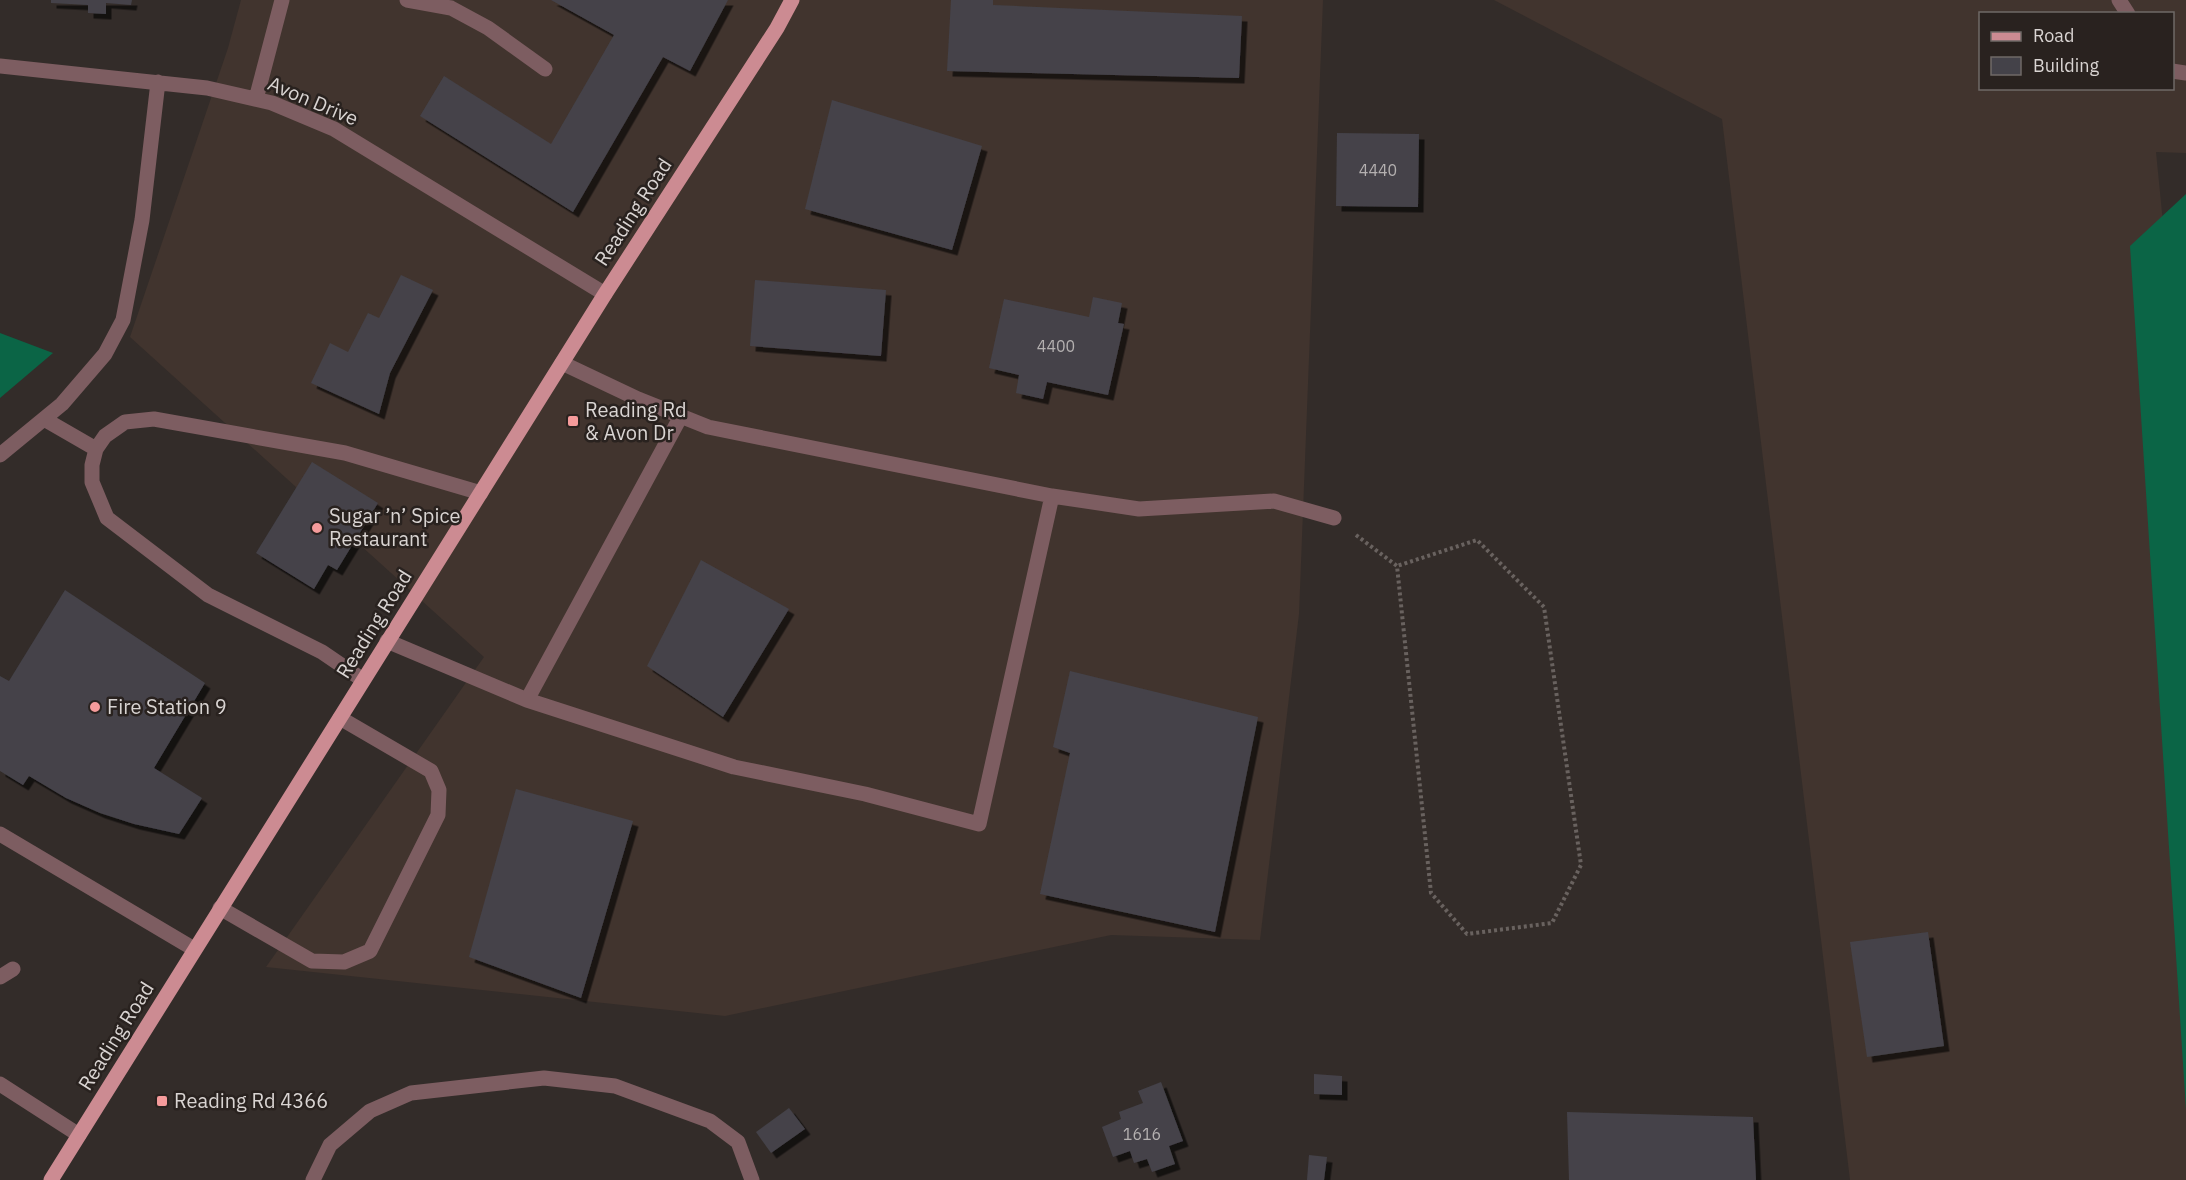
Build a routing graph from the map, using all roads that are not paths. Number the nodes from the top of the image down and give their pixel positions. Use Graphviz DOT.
graph roads {
  1 [pos="282,0"];
  2 [pos="407,0"];
  3 [pos="792,0"];
  4 [pos="0,66"];
  5 [pos="545,69"];
  6 [pos="158,82"];
  7 [pos="256,99"];
  8 [pos="605,294"];
  9 [pos="561,363"];
  10 [pos="681,416"];
  11 [pos="44,419"];
  12 [pos="96,449"];
  13 [pos="0,455"];
  14 [pos="481,493"];
  15 [pos="1052,496"];
  16 [pos="1334,518"];
  17 [pos="387,641"];
  18 [pos="363,680"];
  19 [pos="527,700"];
  20 [pos="340,718"];
  21 [pos="0,834"];
  22 [pos="220,908"];
  23 [pos="194,949"];
  24 [pos="0,1084"];
  25 [pos="79,1135"];
  26 [pos="51,1180"];
  27 [pos="313,1180"];
  28 [pos="752,1180"];
  1 -- 7 [label="street"];
  2 -- 5 [label="street"];
  3 -- 8 [label="main road, Reading Road"];
  4 -- 6 [label="street, Avon Drive"];
  6 -- 7 [label="street, Avon Drive"];
  6 -- 11 [label="street"];
  7 -- 8 [label="street, Avon Drive"];
  8 -- 9 [label="main road, Reading Road"];
  9 -- 10 [label="street"];
  9 -- 14 [label="main road, Reading Road"];
  10 -- 15 [label="street"];
  10 -- 19 [label="street"];
  11 -- 12 [label="street"];
  11 -- 13 [label="street"];
  12 -- 14 [label="street"];
  12 -- 18 [label="street"];
  14 -- 17 [label="main road, Reading Road"];
  15 -- 16 [label="street"];
  15 -- 19 [label="street"];
  17 -- 18 [label="main road, Reading Road"];
  17 -- 19 [label="street"];
  18 -- 20 [label="main road, Reading Road"];
  20 -- 22 [label="main road, Reading Road"];
  20 -- 22 [label="street"];
  21 -- 23 [label="street"];
  22 -- 23 [label="main road, Reading Road"];
  23 -- 25 [label="main road, Reading Road"];
  24 -- 25 [label="street"];
  25 -- 26 [label="main road, Reading Road"];
  27 -- 28 [label="street"];
}
